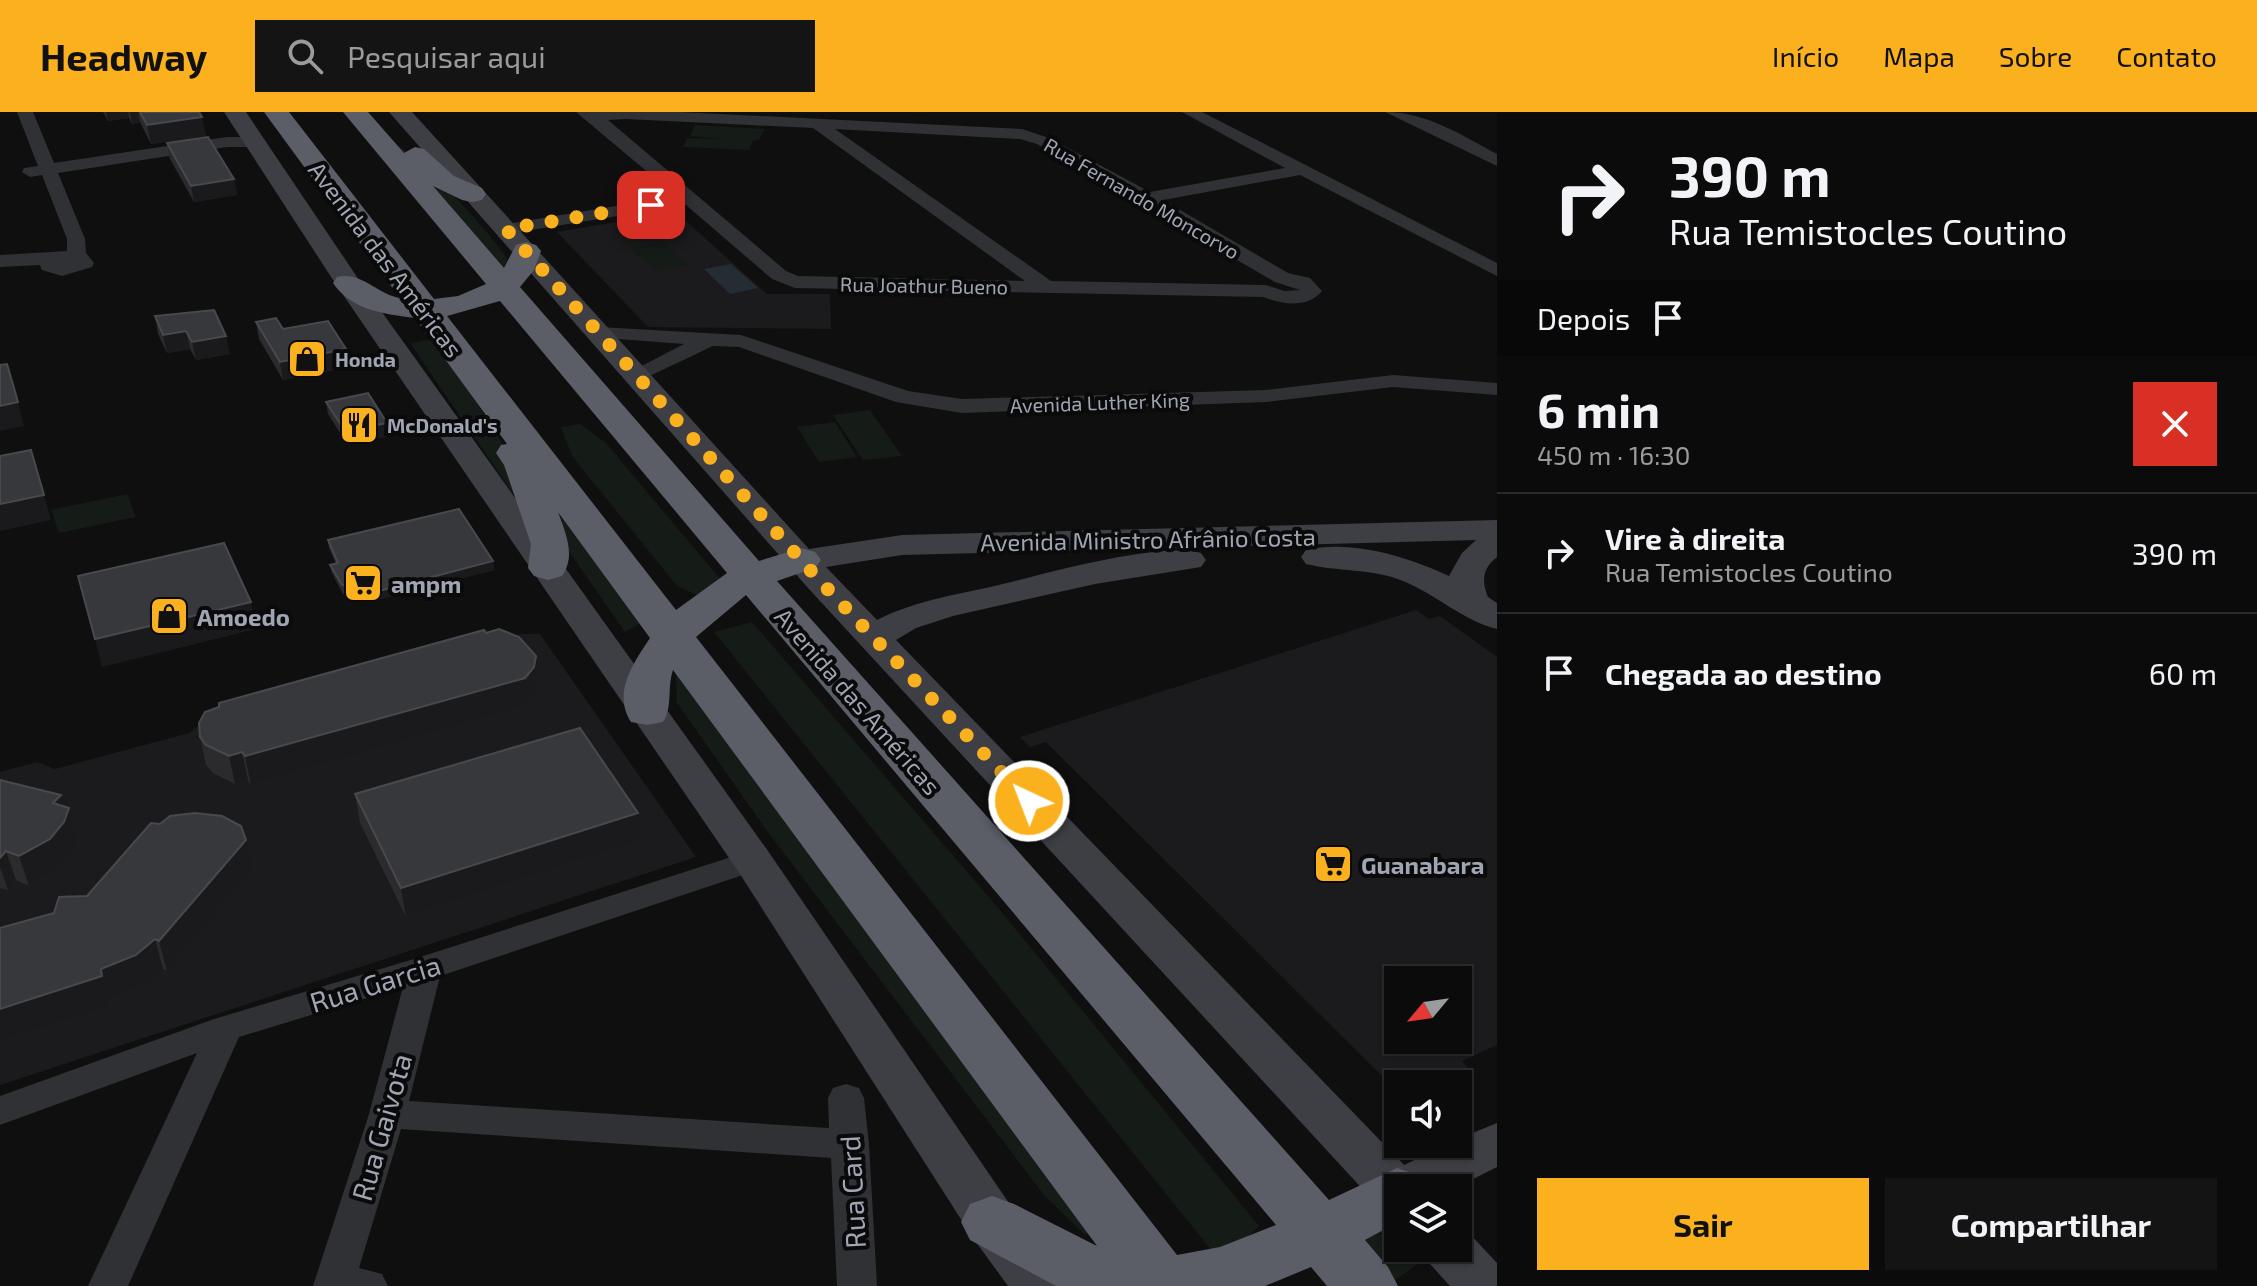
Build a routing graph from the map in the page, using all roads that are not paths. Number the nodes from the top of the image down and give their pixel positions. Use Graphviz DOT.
graph roads {
  1 [pos="8,112"];
  2 [pos="25,112"];
  3 [pos="276,112"];
  4 [pos="400,112"];
  5 [pos="1190,112"];
  6 [pos="1393,112"];
  7 [pos="356,113"];
  8 [pos="624,113"];
  9 [pos="589,114"];
  10 [pos="1422,117"];
  11 [pos="817,124"];
  12 [pos="246,128"];
  13 [pos="23,130"];
  14 [pos="1497,161"];
  15 [pos="38,168"];
  16 [pos="1300,170"];
  17 [pos="472,194"];
  18 [pos="1147,198"];
  19 [pos="688,199"];
  20 [pos="54,209"];
  21 [pos="506,229"];
  22 [pos="526,251"];
  23 [pos="60,252"];
  24 [pos="0,261"];
  25 [pos="0,270"];
  26 [pos="1497,270"];
  27 [pos="1282,278"];
  28 [pos="348,283"];
  29 [pos="1045,286"];
  30 [pos="504,287"];
  31 [pos="1266,291"];
  32 [pos="1312,291"];
  33 [pos="422,309"];
  34 [pos="599,333"];
  35 [pos="642,335"];
  36 [pos="713,338"];
  37 [pos="670,361"];
  38 [pos="637,376"];
  39 [pos="1497,389"];
  40 [pos="499,407"];
  41 [pos="773,528"];
  42 [pos="1497,530"];
  43 [pos="1497,541"];
  44 [pos="902,545"];
  45 [pos="801,560"];
  46 [pos="548,568"];
  47 [pos="752,577"];
  48 [pos="1485,610"];
  49 [pos="674,637"];
  50 [pos="876,638"];
  51 [pos="647,712"];
  52 [pos="753,861"];
  53 [pos="425,968"];
  54 [pos="226,1028"];
  55 [pos="846,1098"];
  56 [pos="0,1111"];
  57 [pos="387,1114"];
  58 [pos="1497,1143"];
  59 [pos="850,1144"];
  60 [pos="1435,1174"];
  61 [pos="1384,1178"];
  62 [pos="1384,1200"];
  63 [pos="992,1222"];
  64 [pos="1320,1233"];
  65 [pos="1462,1262"];
  66 [pos="345,1285"];
  67 [pos="1162,1285"];
  68 [pos="108,1286"];
  69 [pos="857,1286"];
  70 [pos="1039,1286"];
  71 [pos="1366,1286"];
  72 [pos="1484,1286"];
  1 -- 13 [label="street"];
  2 -- 13 [label="street"];
  3 -- 33 [label="highway, Avenida das Américas"];
  4 -- 17 [label="main road, Avenida das Américas"];
  5 -- 16 [label="street"];
  6 -- 10 [label="street"];
  7 -- 17 [label="highway"];
  7 -- 30 [label="highway, Avenida das Américas"];
  8 -- 9 [label="street, Rua Fernando Moncorvo"];
  8 -- 11 [label="street, Rua Fernando Moncorvo"];
  9 -- 19 [label="street, Rua Joathur Bueno"];
  10 -- 14 [label="street"];
  11 -- 18 [label="street, Rua Fernando Moncorvo"];
  11 -- 29 [label="street"];
  12 -- 15 [label="street"];
  12 -- 28 [label="main road, Avenida das Américas"];
  13 -- 15 [label="street"];
  15 -- 20 [label="street"];
  16 -- 18 [label="street"];
  16 -- 26 [label="street"];
  17 -- 21 [label="main road, Avenida das Américas"];
  18 -- 27 [label="street, Rua Fernando Moncorvo"];
  19 -- 21 [label="street"];
  19 -- 29 [label="street, Rua Joathur Bueno"];
  20 -- 23 [label="street"];
  20 -- 23 [label="street"];
  21 -- 22 [label="main road, Avenida das Américas"];
  22 -- 30 [label="highway"];
  22 -- 34 [label="main road, Avenida das Américas"];
  23 -- 24 [label="street"];
  23 -- 25 [label="street"];
  27 -- 31 [label="street"];
  27 -- 32 [label="street, Rua Fernando Moncorvo"];
  28 -- 33 [label="highway"];
  28 -- 46 [label="main road, Avenida das Américas"];
  29 -- 31 [label="street, Rua Joathur Bueno"];
  30 -- 33 [label="highway"];
  30 -- 47 [label="highway, Avenida das Américas"];
  31 -- 32 [label="street, Rua Joathur Bueno"];
  33 -- 40 [label="highway, Avenida das Américas"];
  34 -- 35 [label="street, Avenida Luther King"];
  34 -- 38 [label="main road, Avenida das Américas"];
  35 -- 36 [label="street, Avenida Luther King"];
  35 -- 37 [label="street"];
  36 -- 37 [label="street"];
  36 -- 39 [label="street, Avenida Luther King"];
  37 -- 38 [label="street"];
  38 -- 41 [label="main road, Avenida das Américas"];
  40 -- 46 [label="highway"];
  40 -- 49 [label="highway, Avenida das Américas"];
  41 -- 44 [label="main road"];
  41 -- 45 [label="main road, Avenida das Américas"];
  42 -- 44 [label="main road, Avenida Ministro Afrânio Costa"];
  43 -- 48 [label="main road"];
  44 -- 45 [label="main road, Avenida Ministro Afrânio Costa"];
  45 -- 47 [label="highway"];
  45 -- 50 [label="main road, Avenida das Américas"];
  46 -- 51 [label="main road, Avenida das Américas"];
  47 -- 49 [label="highway"];
  47 -- 64 [label="highway, Avenida das Américas"];
  48 -- 50 [label="main road, Avenida Ministro Afrânio Costa"];
  49 -- 51 [label="highway"];
  49 -- 67 [label="highway, Avenida das Américas"];
  50 -- 61 [label="main road, Avenida das Américas"];
  51 -- 52 [label="main road, Avenida das Américas"];
  52 -- 53 [label="street, Rua Garcia"];
  52 -- 63 [label="main road, Avenida das Américas"];
  53 -- 54 [label="street, Rua Garcia"];
  53 -- 57 [label="street, Rua Gaivota"];
  54 -- 56 [label="street, Rua Garcia"];
  54 -- 68 [label="street"];
  55 -- 59 [label="street, Rua Card"];
  57 -- 59 [label="street"];
  57 -- 66 [label="street, Rua Gaivota"];
  58 -- 60 [label="main road"];
  59 -- 69 [label="street, Rua Card"];
  62 -- 64 [label="highway"];
  63 -- 67 [label="highway"];
  63 -- 70 [label="main road, Avenida das Américas"];
  64 -- 67 [label="highway"];
  64 -- 71 [label="highway, Avenida das Américas"];
  65 -- 72 [label="main road"];
}
